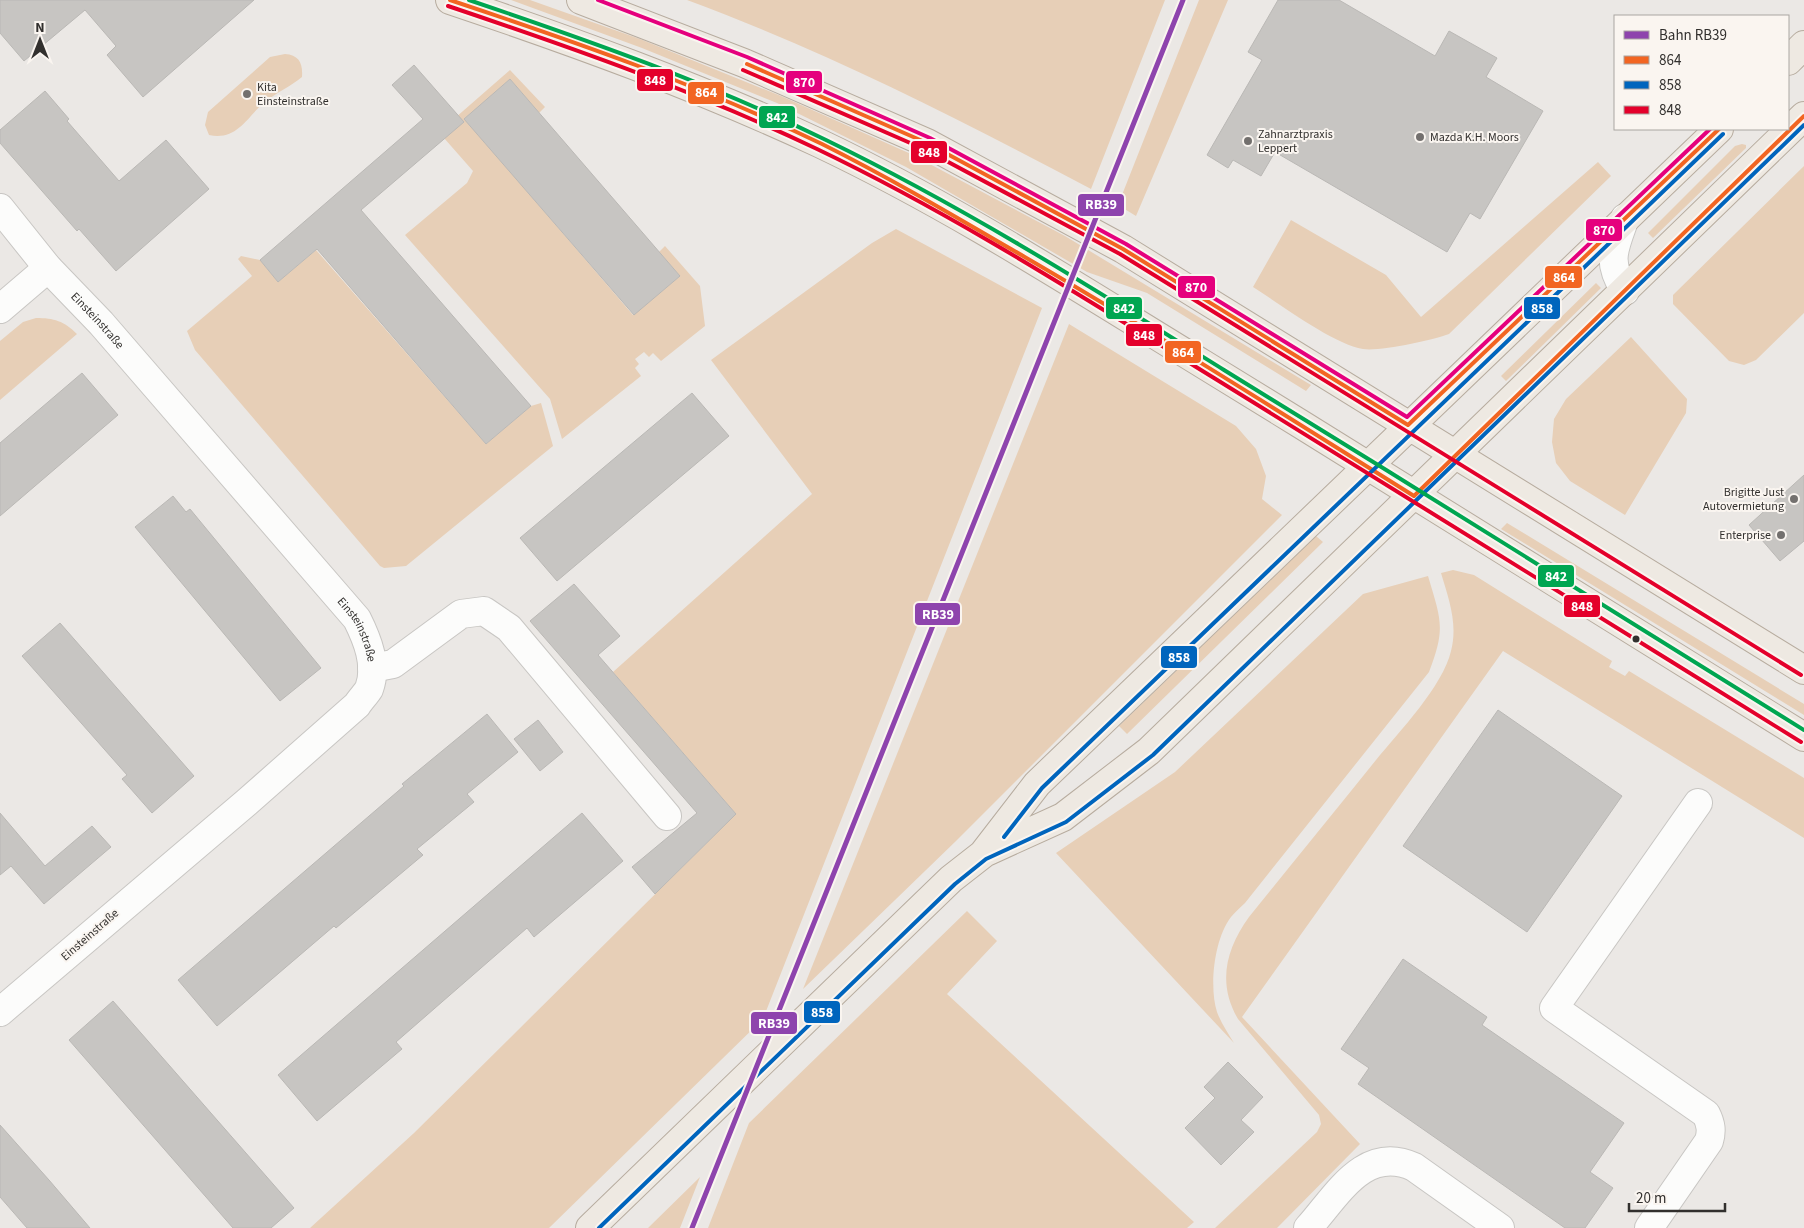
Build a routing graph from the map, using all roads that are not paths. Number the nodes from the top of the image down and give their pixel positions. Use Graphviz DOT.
graph roads {
  1 [pos="450,0"];
  2 [pos="580,0"];
  3 [pos="1804,45"];
  4 [pos="1789,60"];
  5 [pos="1718,130"];
  6 [pos="1788,130"];
  7 [pos="0,208"];
  8 [pos="1625,218"];
  9 [pos="48,268"];
  10 [pos="1625,291"];
  11 [pos="0,309"];
  12 [pos="1408,425"];
  13 [pos="1454,456"];
  14 [pos="1366,466"];
  15 [pos="1414,496"];
  16 [pos="372,668"];
  17 [pos="1804,670"];
  18 [pos="1804,737"];
  19 [pos="1698,803"];
  20 [pos="667,816"];
  21 [pos="983,854"];
  22 [pos="0,1012"];
  23 [pos="590,1228"];
  24 [pos="1308,1228"];
  25 [pos="1500,1228"];
  26 [pos="1649,1228"];
  1 -- 14 [label="main road"];
  2 -- 12 [label="main road"];
  3 -- 4 [label="main road"];
  5 -- 8 [label="main road"];
  6 -- 10 [label="main road"];
  7 -- 9 [label="street, Einsteinstraße"];
  8 -- 10 [label="street"];
  8 -- 12 [label="main road"];
  9 -- 11 [label="street"];
  9 -- 16 [label="street, Einsteinstraße"];
  10 -- 13 [label="main road"];
  12 -- 13 [label="main road"];
  12 -- 14 [label="main road"];
  13 -- 15 [label="main road"];
  13 -- 17 [label="main road"];
  14 -- 15 [label="main road"];
  14 -- 21 [label="main road"];
  15 -- 18 [label="main road"];
  15 -- 21 [label="main road"];
  16 -- 20 [label="street"];
  16 -- 22 [label="street, Einsteinstraße"];
  19 -- 26 [label="street"];
  21 -- 23 [label="main road"];
  24 -- 25 [label="street"];
}
